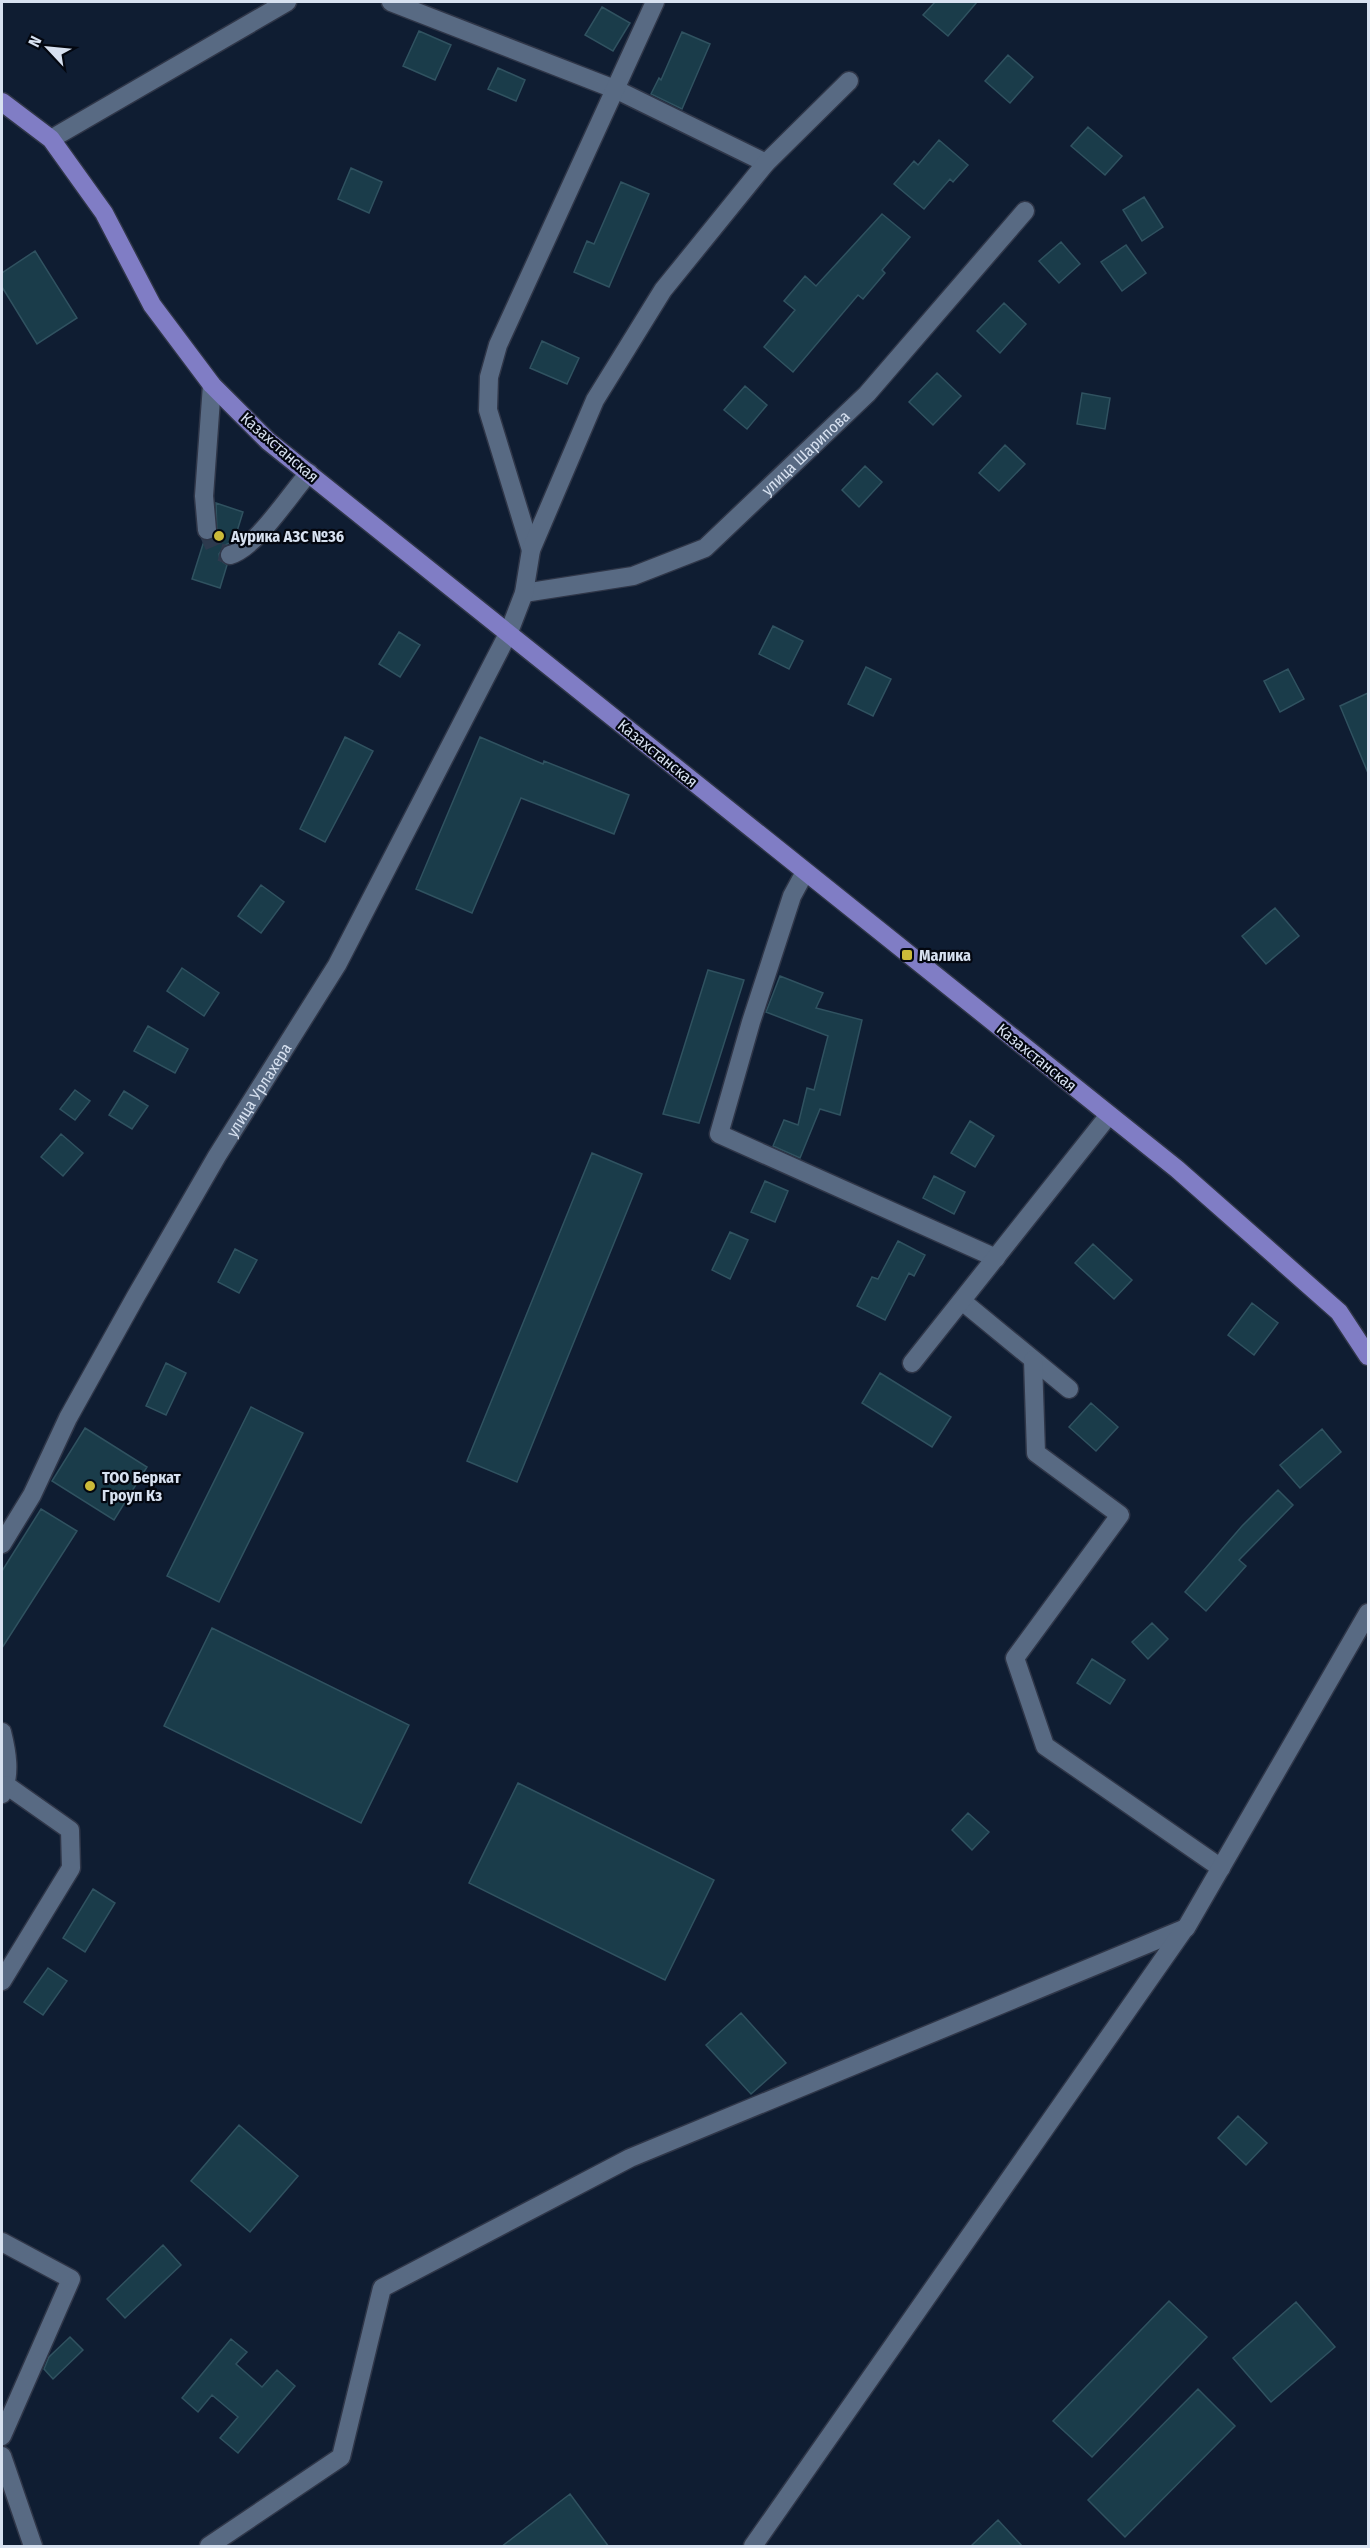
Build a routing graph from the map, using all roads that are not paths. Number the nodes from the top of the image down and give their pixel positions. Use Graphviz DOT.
graph roads {
  1 [pos="287,2"];
  2 [pos="391,2"];
  3 [pos="656,2"];
  4 [pos="849,81"];
  5 [pos="617,90"];
  6 [pos="2,102"];
  7 [pos="51,139"];
  8 [pos="766,163"];
  9 [pos="1025,211"];
  10 [pos="212,385"];
  11 [pos="309,473"];
  12 [pos="207,530"];
  13 [pos="531,550"];
  14 [pos="230,555"];
  15 [pos="524,593"];
  16 [pos="509,632"];
  17 [pos="806,872"];
  18 [pos="1109,1115"];
  19 [pos="996,1258"];
  20 [pos="962,1301"];
  21 [pos="1368,1356"];
  22 [pos="1033,1360"];
  23 [pos="912,1364"];
  24 [pos="1069,1389"];
  25 [pos="2,1544"];
  26 [pos="1368,1613"];
  27 [pos="2,1732"];
  28 [pos="4,1789"];
  29 [pos="1221,1868"];
  30 [pos="1186,1928"];
  31 [pos="2,1981"];
  32 [pos="2,2242"];
  33 [pos="2,2436"];
  34 [pos="2,2456"];
  35 [pos="33,2547"];
  36 [pos="208,2547"];
  37 [pos="753,2547"];
  1 -- 7 [label="street"];
  2 -- 5 [label="street"];
  3 -- 5 [label="street"];
  4 -- 8 [label="street"];
  5 -- 8 [label="street"];
  5 -- 13 [label="street"];
  6 -- 7 [label="main road, Казахстанская"];
  7 -- 10 [label="main road, Казахстанская"];
  8 -- 13 [label="street"];
  9 -- 15 [label="street, улица Шарипова"];
  10 -- 11 [label="main road, Казахстанская"];
  10 -- 12 [label="street"];
  11 -- 14 [label="street"];
  11 -- 16 [label="main road, Казахстанская"];
  13 -- 15 [label="street"];
  15 -- 16 [label="street"];
  16 -- 17 [label="main road, Казахстанская"];
  16 -- 25 [label="street, улица Урлахера"];
  17 -- 18 [label="main road, Казахстанская"];
  17 -- 19 [label="street"];
  18 -- 19 [label="street"];
  18 -- 21 [label="main road, Казахстанская"];
  19 -- 20 [label="street"];
  20 -- 22 [label="street"];
  20 -- 23 [label="street"];
  22 -- 24 [label="street"];
  22 -- 29 [label="street"];
  26 -- 29 [label="street"];
  27 -- 28 [label="street"];
  28 -- 31 [label="street"];
  29 -- 30 [label="street"];
  30 -- 36 [label="street"];
  30 -- 37 [label="street"];
  32 -- 33 [label="street"];
  34 -- 35 [label="street"];
}
